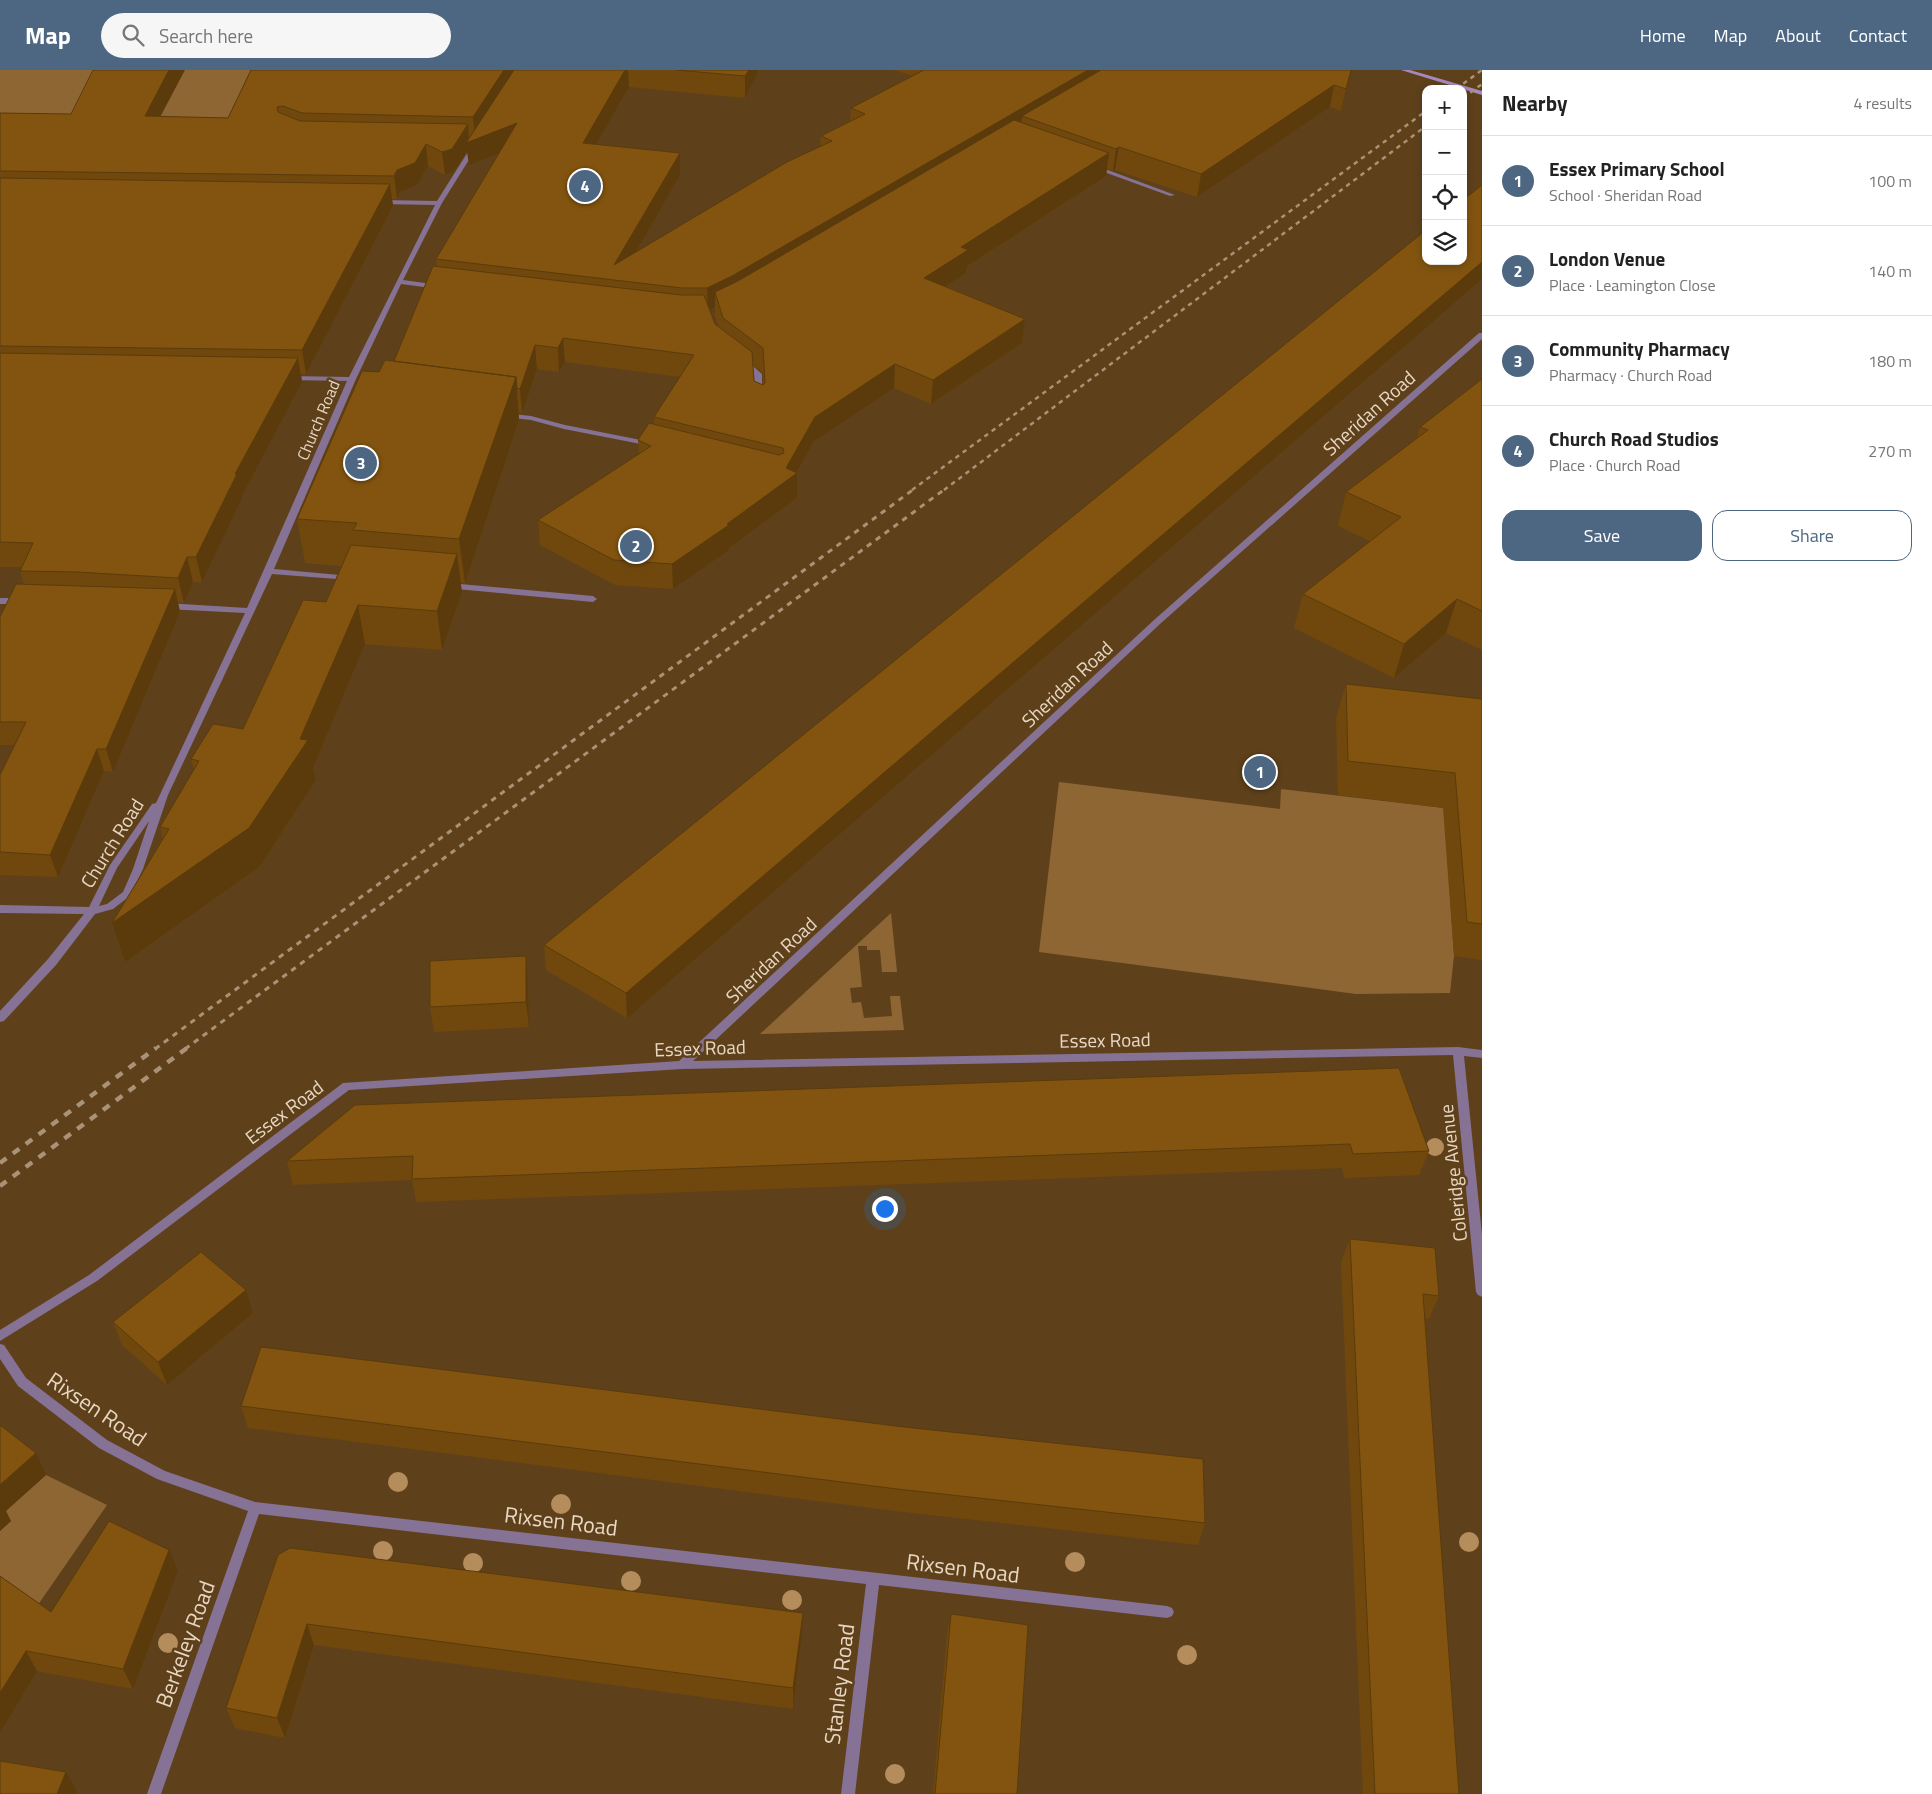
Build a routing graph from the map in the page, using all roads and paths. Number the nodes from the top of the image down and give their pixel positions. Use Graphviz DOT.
graph roads {
  1 [pos="1404,70"];
  2 [pos="1482,93"];
  3 [pos="466,143"];
  4 [pos="1086,164"];
  5 [pos="1172,194"];
  6 [pos="373,202"];
  7 [pos="439,203"];
  8 [pos="399,282"];
  9 [pos="447,288"];
  10 [pos="1482,335"];
  11 [pos="735,356"];
  12 [pos="284,378"];
  13 [pos="352,379"];
  14 [pos="346,393"];
  15 [pos="356,394"];
  16 [pos="760,405"];
  17 [pos="502,414"];
  18 [pos="655,445"];
  19 [pos="269,571"];
  20 [pos="359,579"];
  21 [pos="437,585"];
  22 [pos="593,599"];
  23 [pos="0,601"];
  24 [pos="28,602"];
  25 [pos="160,606"];
  26 [pos="250,611"];
  27 [pos="163,795"];
  28 [pos="0,909"];
  29 [pos="92,911"];
  30 [pos="0,1018"];
  31 [pos="1458,1051"];
  32 [pos="1482,1054"];
  33 [pos="682,1065"];
  34 [pos="1482,1292"];
  35 [pos="0,1336"];
  36 [pos="0,1349"];
  37 [pos="255,1508"];
  38 [pos="873,1579"];
  39 [pos="1167,1612"];
  40 [pos="154,1794"];
  41 [pos="848,1794"];
  1 -- 2 [label="main road"];
  3 -- 7 [label="street, Church Road"];
  4 -- 5 [label="street"];
  6 -- 7 [label="street"];
  7 -- 8 [label="street, Church Road"];
  8 -- 9 [label="street"];
  8 -- 13 [label="street, Church Road"];
  10 -- 33 [label="street, Sheridan Road"];
  11 -- 16 [label="street"];
  12 -- 13 [label="street"];
  13 -- 14 [label="street, Church Road"];
  14 -- 15 [label="street"];
  14 -- 19 [label="street, Church Road"];
  17 -- 18 [label="street"];
  19 -- 20 [label="street"];
  19 -- 26 [label="street, Church Road"];
  21 -- 22 [label="street"];
  23 -- 24 [label="street"];
  25 -- 26 [label="street"];
  26 -- 27 [label="street, Church Road"];
  27 -- 29 [label="street, Church Road"];
  27 -- 29 [label="street, Church Road"];
  28 -- 29 [label="street"];
  29 -- 30 [label="street, Church Road"];
  31 -- 32 [label="street, Essex Road"];
  31 -- 33 [label="street, Essex Road"];
  31 -- 34 [label="street, Coleridge Avenue"];
  33 -- 35 [label="street, Essex Road"];
  36 -- 37 [label="street, Rixsen Road"];
  37 -- 38 [label="street, Rixsen Road"];
  37 -- 40 [label="street, Berkeley Road"];
  38 -- 39 [label="street, Rixsen Road"];
  38 -- 41 [label="street, Stanley Road"];
}
